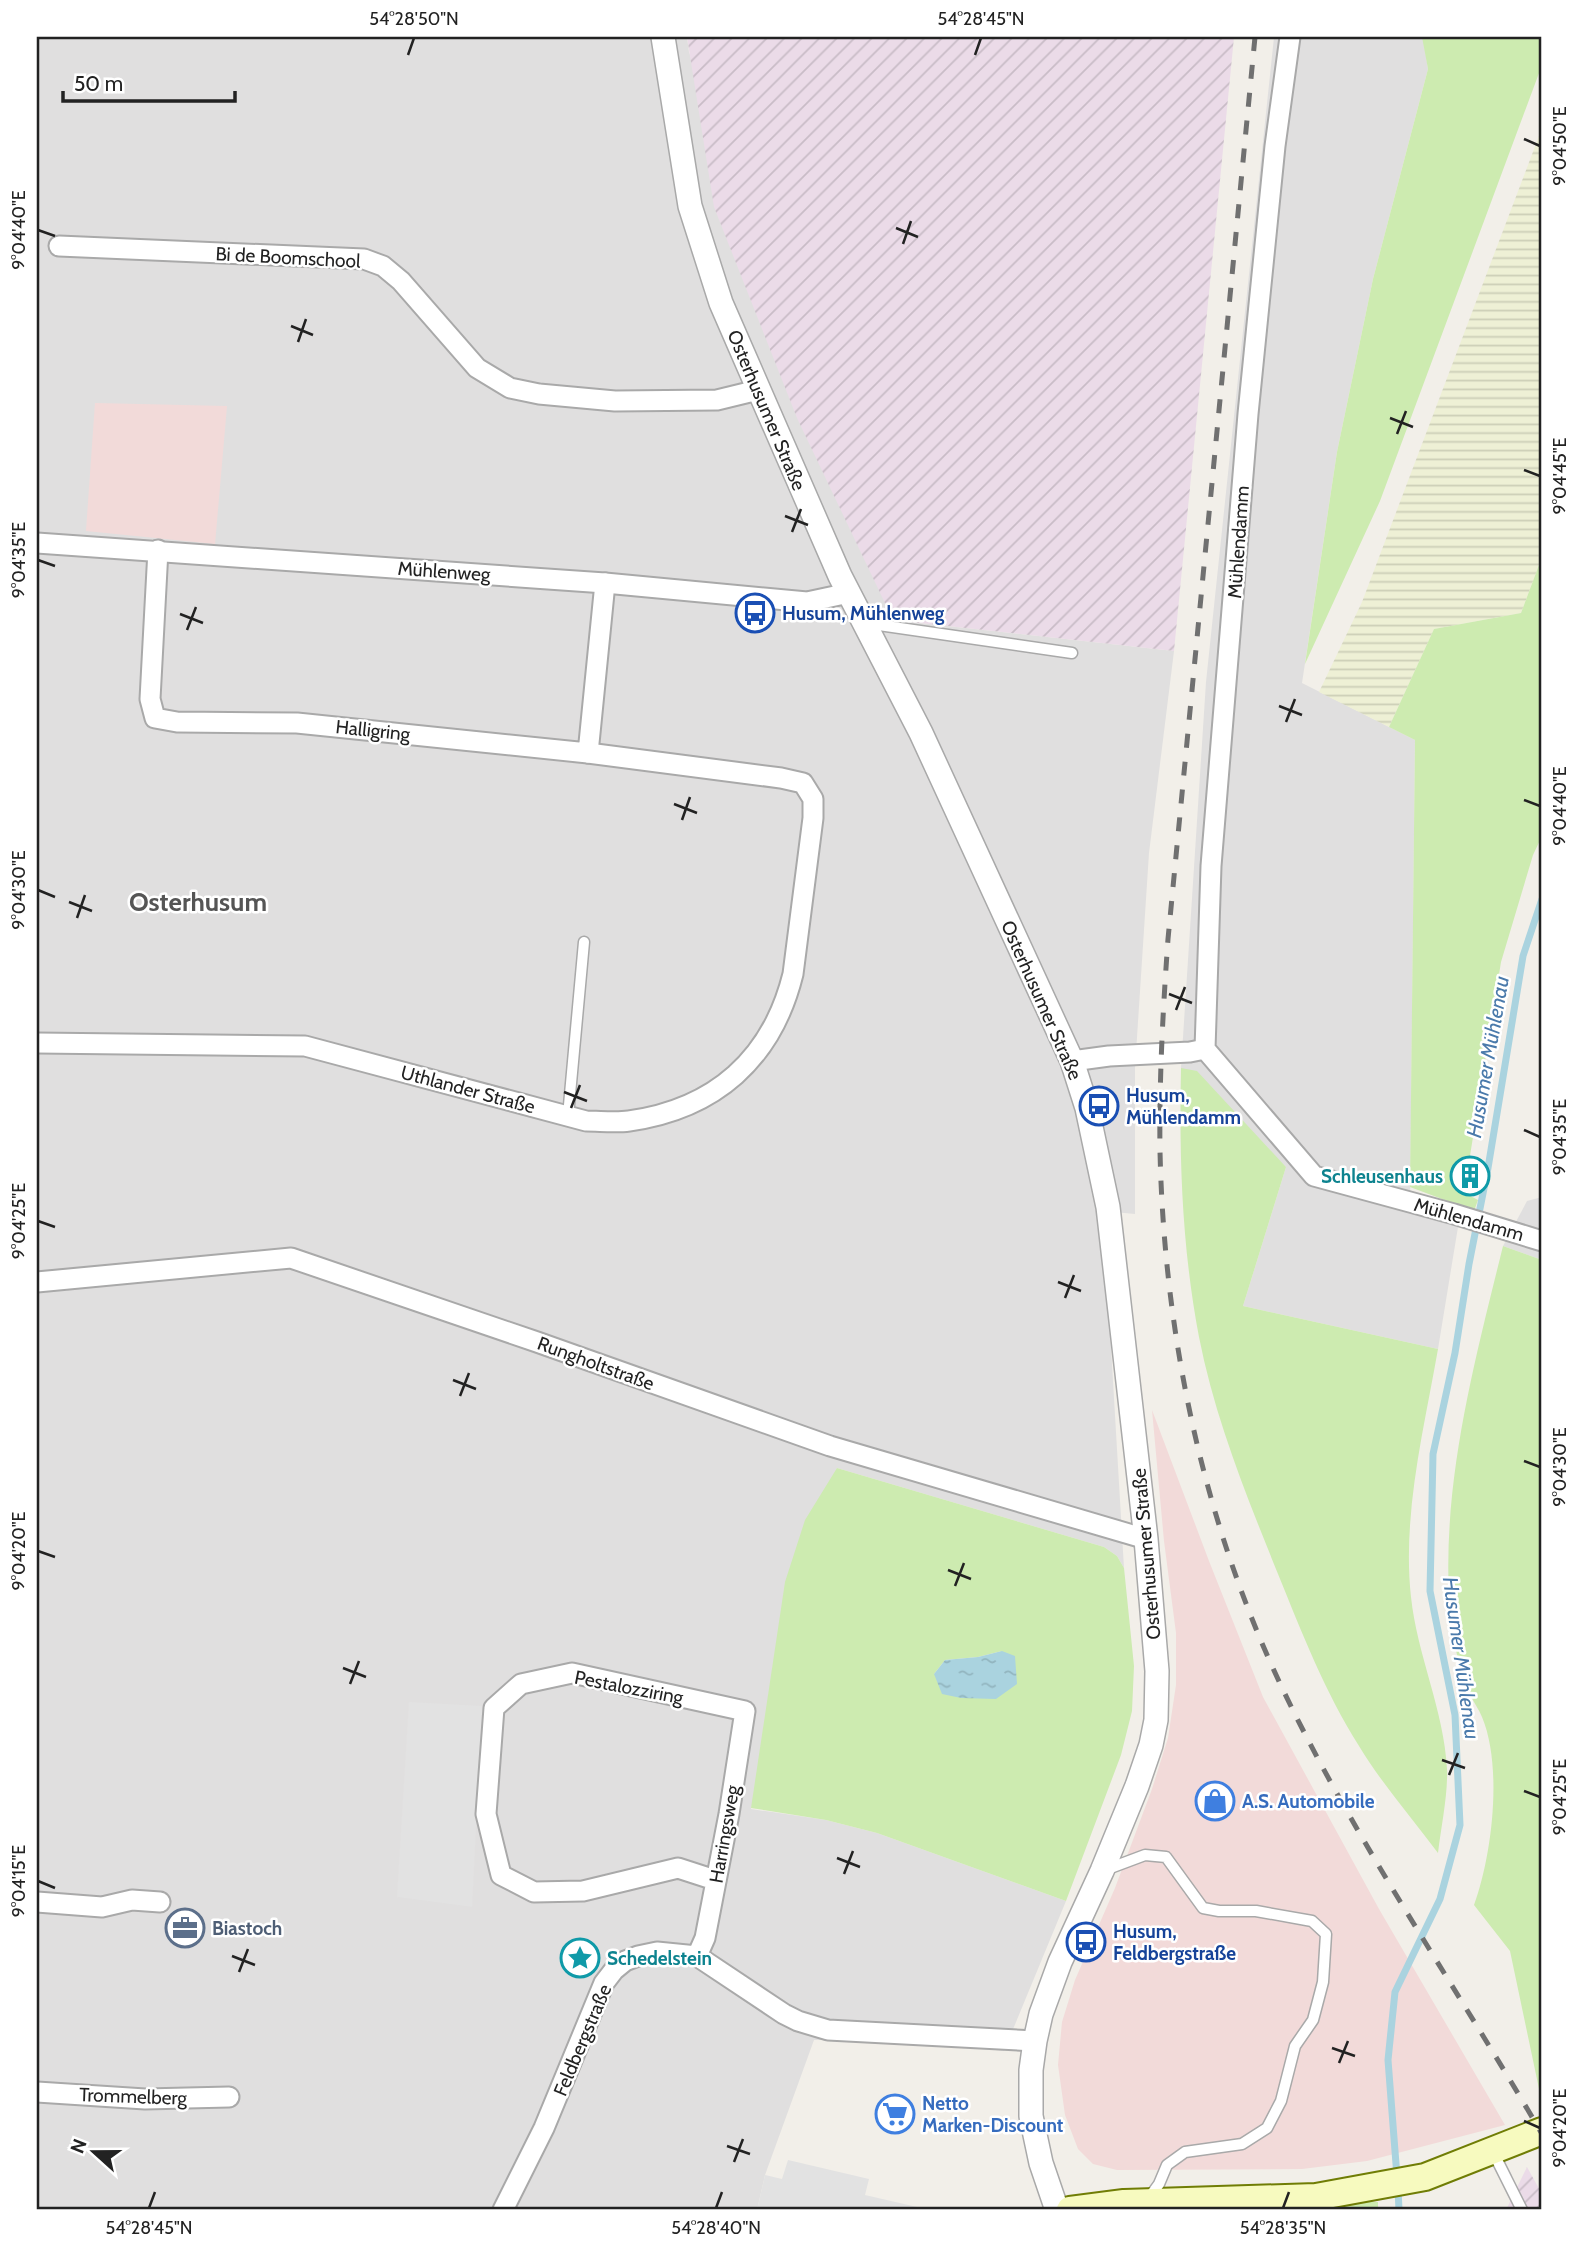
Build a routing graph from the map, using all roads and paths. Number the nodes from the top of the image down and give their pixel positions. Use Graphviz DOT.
graph roads {
  1 [pos="663,37"];
  2 [pos="1290,37"];
  3 [pos="59,246"];
  4 [pos="758,390"];
  5 [pos="37,543"];
  6 [pos="158,550"];
  7 [pos="605,583"];
  8 [pos="849,593"];
  9 [pos="865,623"];
  10 [pos="1072,653"];
  11 [pos="588,753"];
  12 [pos="584,942"];
  13 [pos="37,1043"];
  14 [pos="1205,1049"];
  15 [pos="1072,1061"];
  16 [pos="568,1116"];
  17 [pos="1542,1241"];
  18 [pos="37,1282"];
  19 [pos="1146,1539"];
  20 [pos="745,1711"];
  21 [pos="1102,1871"];
  22 [pos="715,1880"];
  23 [pos="37,1902"];
  24 [pos="160,1902"];
  25 [pos="697,1956"];
  26 [pos="1035,2041"];
  27 [pos="37,2092"];
  28 [pos="229,2097"];
  29 [pos="1542,2131"];
  30 [pos="1493,2151"];
  31 [pos="1147,2202"];
  32 [pos="503,2210"];
  33 [pos="1057,2210"];
  34 [pos="1070,2210"];
  35 [pos="1522,2210"];
  1 -- 4 [label="street, Osterhusumer Straße"];
  2 -- 14 [label="street, Mühlendamm"];
  3 -- 4 [label="street, Bi de Boomschool"];
  4 -- 8 [label="street, Osterhusumer Straße"];
  5 -- 6 [label="street, Mühlenweg"];
  6 -- 7 [label="street, Mühlenweg"];
  6 -- 11 [label="street, Halligring"];
  7 -- 8 [label="street, Mühlenweg"];
  7 -- 11 [label="street"];
  8 -- 9 [label="street, Osterhusumer Straße"];
  9 -- 10 [label="lane"];
  9 -- 15 [label="street, Osterhusumer Straße"];
  11 -- 16 [label="street, Uthlander Straße"];
  12 -- 16 [label="lane"];
  13 -- 16 [label="street, Uthlander Straße"];
  14 -- 15 [label="street"];
  14 -- 17 [label="street, Mühlendamm"];
  15 -- 19 [label="street, Osterhusumer Straße"];
  18 -- 19 [label="street, Rungholtstraße"];
  19 -- 21 [label="street, Osterhusumer Straße"];
  20 -- 22 [label="street, Harringsweg"];
  20 -- 22 [label="street, Pestalozziring"];
  21 -- 26 [label="street, Osterhusumer Straße"];
  21 -- 31 [label="lane"];
  22 -- 25 [label="street, Harringsweg"];
  23 -- 24 [label="street"];
  25 -- 26 [label="street, Feldbergstraße"];
  25 -- 32 [label="street, Feldbergstraße"];
  26 -- 33 [label="street, Osterhusumer Straße"];
  27 -- 28 [label="street, Trommelberg"];
  29 -- 30 [label="main road"];
  30 -- 31 [label="main road"];
  30 -- 35 [label="lane"];
  31 -- 34 [label="main road"];
}
